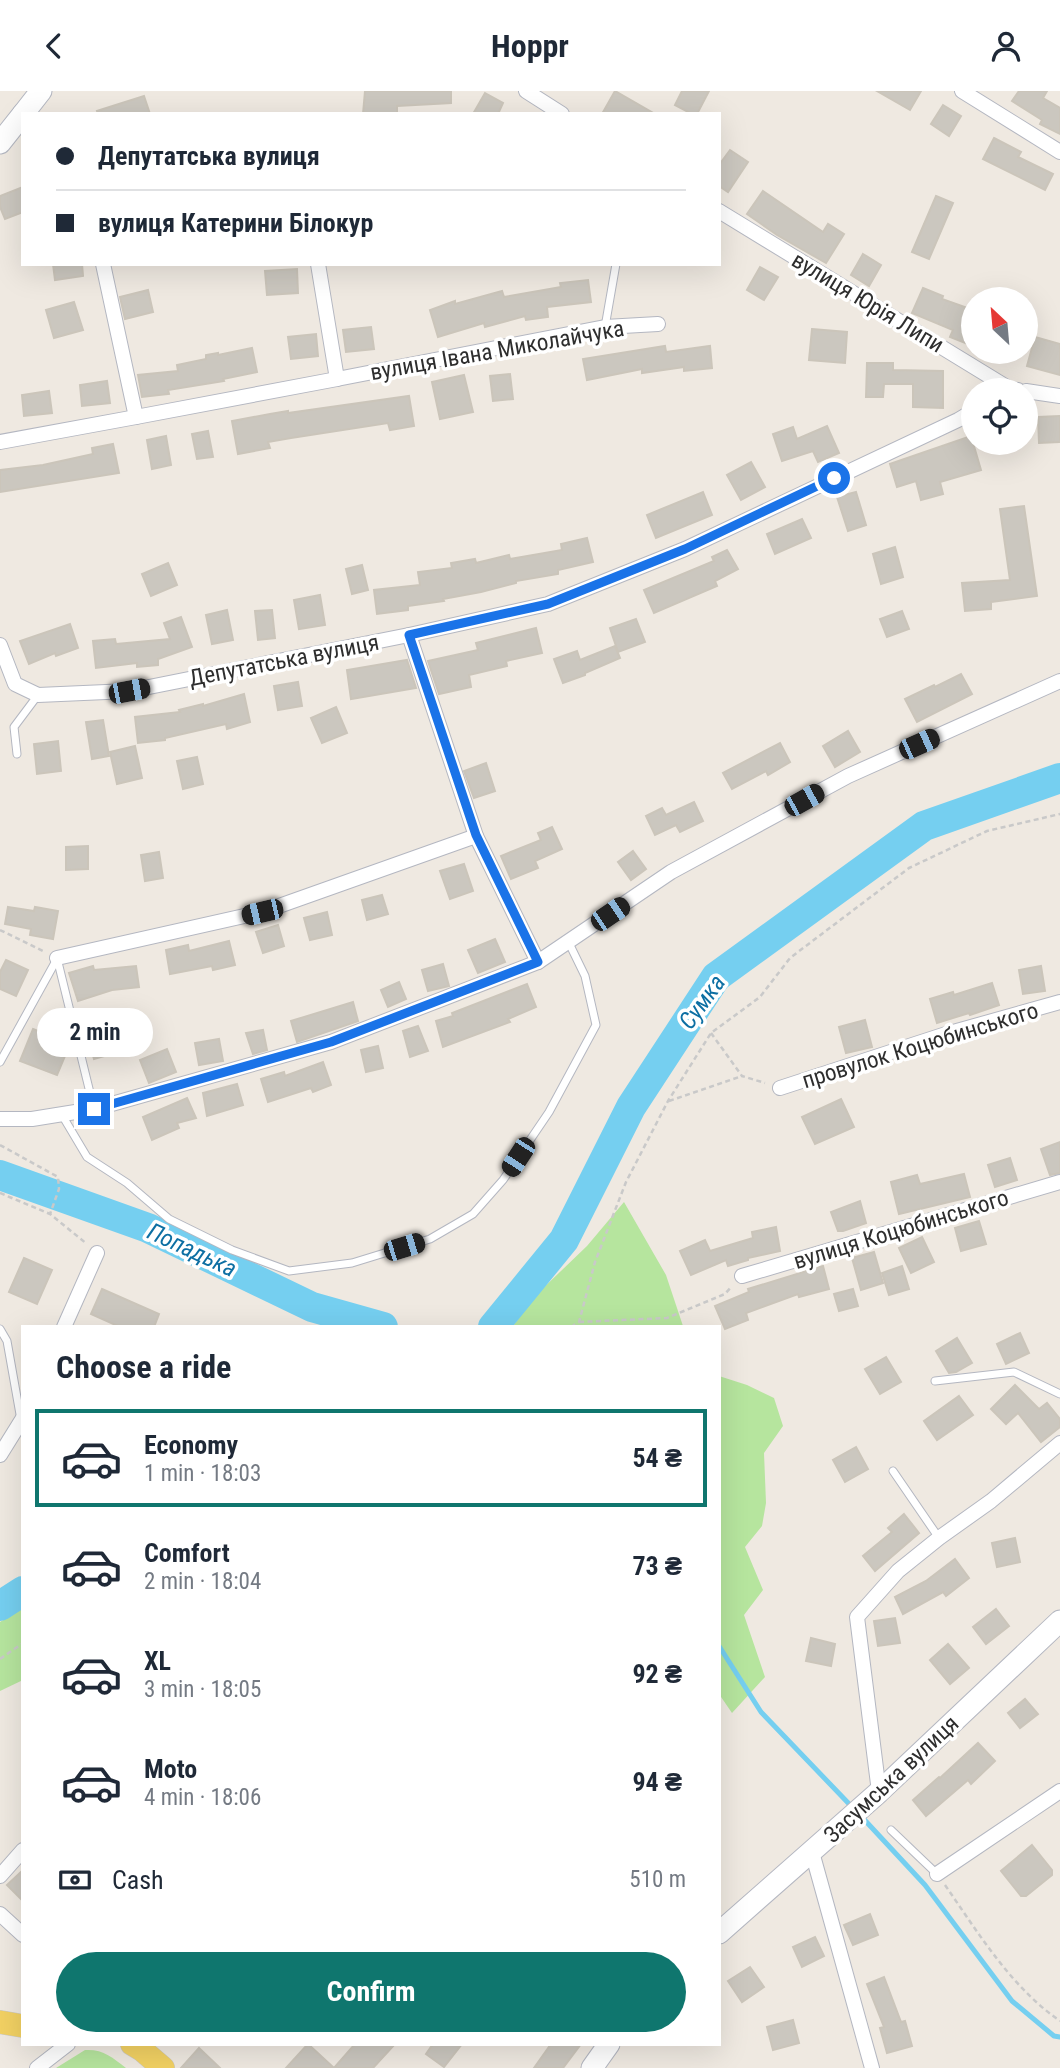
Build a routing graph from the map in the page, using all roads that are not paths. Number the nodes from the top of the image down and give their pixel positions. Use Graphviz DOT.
graph roads {
  1 [pos="41,91"];
  2 [pos="526,91"];
  3 [pos="962,91"];
  4 [pos="25,112"];
  5 [pos="559,112"];
  6 [pos="21,117"];
  7 [pos="0,143"];
  8 [pos="1060,152"];
  9 [pos="721,212"];
  10 [pos="103,266"];
  11 [pos="318,266"];
  12 [pos="615,266"];
  13 [pos="658,324"];
  14 [pos="605,327"];
  15 [pos="992,378"];
  16 [pos="337,379"];
  17 [pos="1038,393"];
  18 [pos="1060,396"];
  19 [pos="136,417"];
  20 [pos="961,418"];
  21 [pos="0,442"];
  22 [pos="409,635"];
  23 [pos="0,645"];
  24 [pos="1060,681"];
  25 [pos="38,695"];
  26 [pos="17,754"];
  27 [pos="476,835"];
  28 [pos="568,941"];
  29 [pos="57,958"];
  30 [pos="538,962"];
  31 [pos="1060,1002"];
  32 [pos="0,1062"];
  33 [pos="780,1088"];
  34 [pos="94,1109"];
  35 [pos="62,1114"];
  36 [pos="0,1119"];
  37 [pos="1060,1182"];
  38 [pos="97,1253"];
  39 [pos="742,1276"];
  40 [pos="65,1325"];
  41 [pos="0,1329"];
  42 [pos="935,1381"];
  43 [pos="1060,1394"];
  44 [pos="21,1414"];
  45 [pos="21,1421"];
  46 [pos="1060,1443"];
  47 [pos="0,1455"];
  48 [pos="893,1471"];
  49 [pos="939,1538"];
  50 [pos="1060,1621"];
  51 [pos="1060,1791"];
  52 [pos="873,1797"];
  53 [pos="891,1830"];
  54 [pos="21,1852"];
  55 [pos="812,1852"];
  56 [pos="937,1874"];
  57 [pos="0,1876"];
  58 [pos="0,1914"];
  59 [pos="721,1931"];
  60 [pos="21,1933"];
  61 [pos="0,2022"];
  62 [pos="21,2026"];
  63 [pos="65,2046"];
  64 [pos="135,2046"];
  65 [pos="608,2046"];
  66 [pos="37,2068"];
  67 [pos="163,2068"];
  68 [pos="592,2068"];
  69 [pos="872,2068"];
  1 -- 4 [label="street"];
  2 -- 5 [label="street"];
  3 -- 8 [label="street"];
  6 -- 7 [label="street"];
  9 -- 15 [label="street, вулиця Юрія Липи"];
  10 -- 19 [label="street"];
  11 -- 16 [label="street"];
  12 -- 14 [label="lane"];
  13 -- 14 [label="street, вулиця Івана Миколайчука"];
  14 -- 16 [label="street, вулиця Івана Миколайчука"];
  16 -- 19 [label="street, вулиця Івана Миколайчука"];
  17 -- 18 [label="street"];
  19 -- 21 [label="street, вулиця Івана Миколайчука"];
  20 -- 22 [label="street, Депутатська вулиця"];
  22 -- 25 [label="street, Депутатська вулиця"];
  22 -- 27 [label="street"];
  23 -- 25 [label="street"];
  24 -- 28 [label="street"];
  25 -- 26 [label="lane"];
  27 -- 29 [label="street"];
  27 -- 30 [label="street"];
  28 -- 30 [label="street"];
  28 -- 35 [label="lane"];
  29 -- 32 [label="lane"];
  29 -- 34 [label="lane"];
  30 -- 34 [label="street"];
  31 -- 33 [label="street, провулок Коцюбинського"];
  34 -- 35 [label="street"];
  35 -- 36 [label="street"];
  37 -- 39 [label="street, вулиця Коцюбинського"];
  38 -- 40 [label="street"];
  41 -- 44 [label="lane"];
  42 -- 43 [label="lane"];
  45 -- 47 [label="street"];
  46 -- 49 [label="street"];
  48 -- 49 [label="lane"];
  49 -- 52 [label="street"];
  50 -- 52 [label="street, Засумська вулиця"];
  51 -- 56 [label="street"];
  52 -- 55 [label="street, Засумська вулиця"];
  53 -- 56 [label="lane"];
  54 -- 57 [label="street"];
  55 -- 59 [label="street, Засумська вулиця"];
  55 -- 69 [label="street"];
  58 -- 60 [label="street"];
  61 -- 62 [label="main road"];
  63 -- 66 [label="street"];
  64 -- 67 [label="main road"];
  65 -- 68 [label="street"];
}
